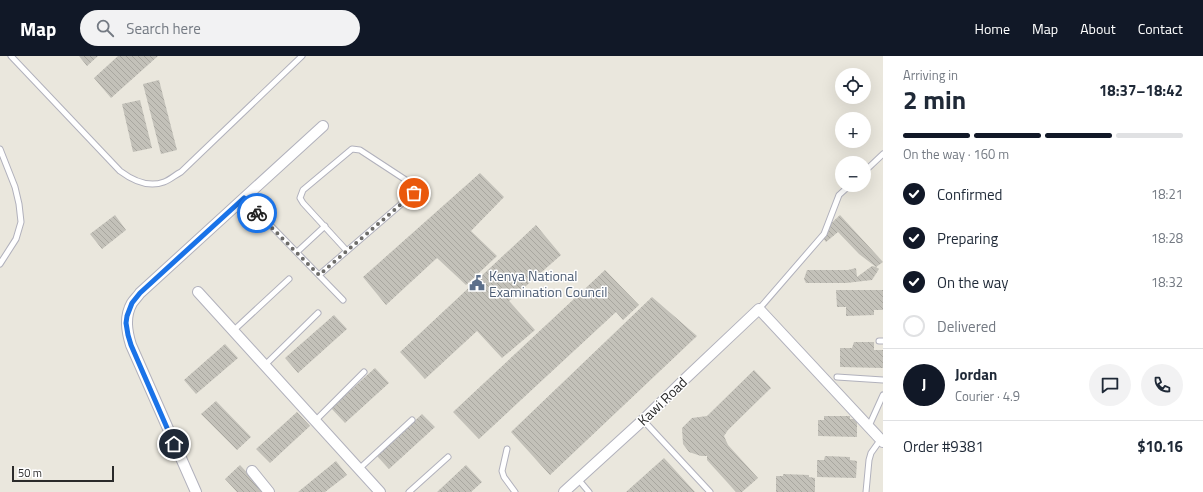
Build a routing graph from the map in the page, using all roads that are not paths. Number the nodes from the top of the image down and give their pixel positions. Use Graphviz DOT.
graph roads {
  1 [pos="11,56"];
  2 [pos="302,56"];
  3 [pos="323,126"];
  4 [pos="0,149"];
  5 [pos="883,154"];
  6 [pos="871,165"];
  7 [pos="842,192"];
  8 [pos="244,198"];
  9 [pos="325,226"];
  10 [pos="297,252"];
  11 [pos="347,252"];
  12 [pos="0,264"];
  13 [pos="319,275"];
  14 [pos="288,279"];
  15 [pos="198,292"];
  16 [pos="343,300"];
  17 [pos="759,309"];
  18 [pos="318,313"];
  19 [pos="233,331"];
  20 [pos="265,365"];
  21 [pos="364,372"];
  22 [pos="837,377"];
  23 [pos="883,380"];
  24 [pos="883,395"];
  25 [pos="412,420"];
  26 [pos="643,420"];
  27 [pos="316,421"];
  28 [pos="868,426"];
  29 [pos="882,440"];
  30 [pos="507,449"];
  31 [pos="448,457"];
  32 [pos="360,469"];
  33 [pos="252,471"];
  34 [pos="578,480"];
  35 [pos="196,492"];
  36 [pos="269,492"];
  37 [pos="380,492"];
  38 [pos="409,492"];
  39 [pos="516,492"];
  40 [pos="564,492"];
  41 [pos="589,492"];
  42 [pos="710,492"];
  43 [pos="866,492"];
  1 -- 2 [label="lane"];
  3 -- 8 [label="street"];
  4 -- 12 [label="lane"];
  5 -- 6 [label="lane"];
  7 -- 17 [label="lane"];
  8 -- 10 [label="lane"];
  8 -- 35 [label="street"];
  9 -- 10 [label="lane"];
  9 -- 11 [label="lane"];
  9 -- 11 [label="lane"];
  10 -- 13 [label="lane"];
  11 -- 13 [label="lane"];
  13 -- 16 [label="lane"];
  14 -- 19 [label="lane"];
  15 -- 19 [label="street"];
  17 -- 26 [label="street, Kawi Road"];
  17 -- 28 [label="street"];
  18 -- 20 [label="lane"];
  19 -- 20 [label="street"];
  20 -- 27 [label="street"];
  21 -- 27 [label="lane"];
  22 -- 23 [label="lane"];
  24 -- 28 [label="lane"];
  25 -- 32 [label="lane"];
  26 -- 34 [label="street, Kawi Road"];
  26 -- 42 [label="lane"];
  27 -- 32 [label="street"];
  28 -- 29 [label="street"];
  29 -- 43 [label="lane"];
  30 -- 39 [label="lane"];
  31 -- 38 [label="lane"];
  32 -- 37 [label="street"];
  33 -- 36 [label="street"];
  34 -- 40 [label="street, Kawi Road"];
  34 -- 41 [label="lane"];
}
